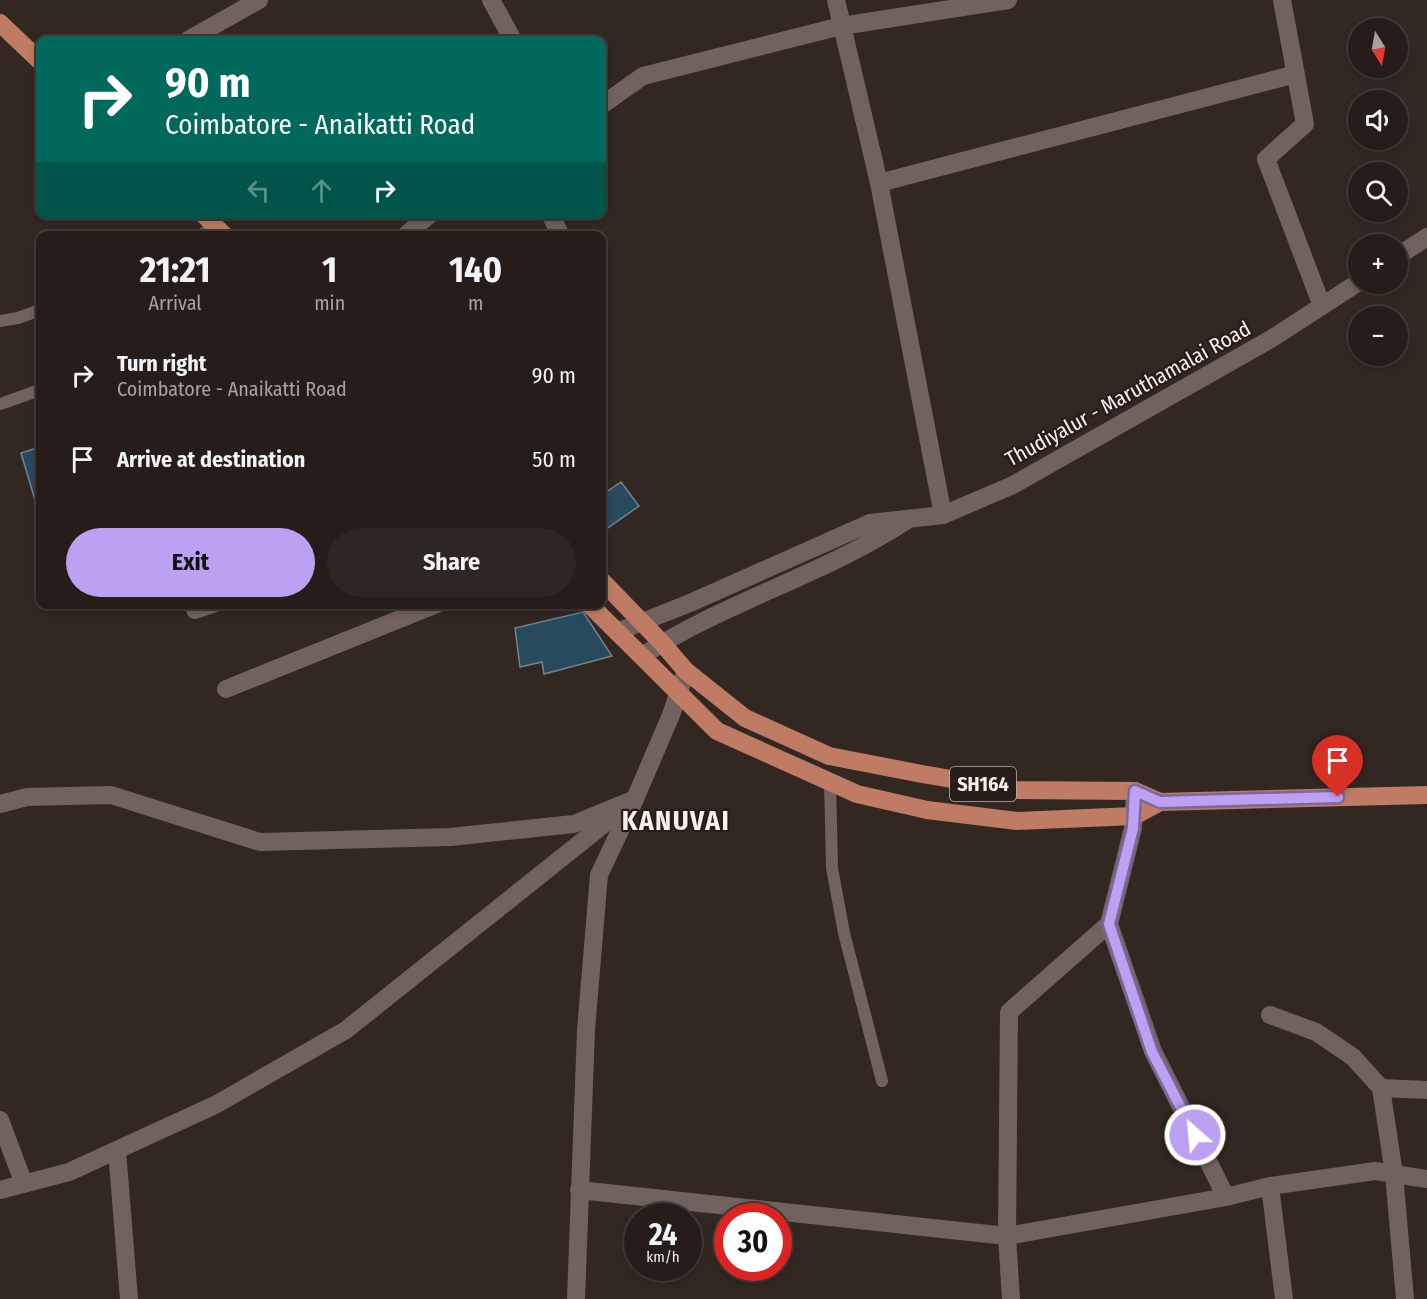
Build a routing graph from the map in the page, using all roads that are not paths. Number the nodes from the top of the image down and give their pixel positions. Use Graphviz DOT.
graph roads {
  1 [pos="259,0"];
  2 [pos="490,0"];
  3 [pos="836,0"];
  4 [pos="1008,0"];
  5 [pos="1282,0"];
  6 [pos="0,23"];
  7 [pos="842,26"];
  8 [pos="195,36"];
  9 [pos="511,36"];
  10 [pos="36,58"];
  11 [pos="1296,74"];
  12 [pos="606,102"];
  13 [pos="879,183"];
  14 [pos="424,219"];
  15 [pos="411,231"];
  16 [pos="1427,237"];
  17 [pos="1408,249"];
  18 [pos="1348,289"];
  19 [pos="1322,306"];
  20 [pos="36,311"];
  21 [pos="0,321"];
  22 [pos="36,391"];
  23 [pos="0,404"];
  24 [pos="943,515"];
  25 [pos="908,520"];
  26 [pos="606,585"];
  27 [pos="198,609"];
  28 [pos="425,609"];
  29 [pos="594,609"];
  30 [pos="195,610"];
  31 [pos="642,622"];
  32 [pos="617,632"];
  33 [pos="662,643"];
  34 [pos="642,656"];
  35 [pos="686,671"];
  36 [pos="226,689"];
  37 [pos="678,693"];
  38 [pos="830,781"];
  39 [pos="1016,790"];
  40 [pos="1135,791"];
  41 [pos="1427,795"];
  42 [pos="635,799"];
  43 [pos="1160,802"];
  44 [pos="0,804"];
  45 [pos="1134,816"];
  46 [pos="1017,821"];
  47 [pos="1109,924"];
  48 [pos="1270,1015"];
  49 [pos="882,1081"];
  50 [pos="1381,1088"];
  51 [pos="1427,1090"];
  52 [pos="0,1120"];
  53 [pos="117,1150"];
  54 [pos="1394,1174"];
  55 [pos="1427,1179"];
  56 [pos="24,1184"];
  57 [pos="1270,1186"];
  58 [pos="0,1190"];
  59 [pos="579,1190"];
  60 [pos="1226,1197"];
  61 [pos="1007,1236"];
  62 [pos="129,1299"];
  63 [pos="576,1299"];
  64 [pos="1011,1299"];
  65 [pos="1284,1299"];
  66 [pos="1405,1299"];
  1 -- 8 [label="street"];
  2 -- 9 [label="street"];
  3 -- 7 [label="street"];
  4 -- 7 [label="street"];
  5 -- 11 [label="street"];
  6 -- 10 [label="main road"];
  7 -- 12 [label="street"];
  7 -- 13 [label="street"];
  11 -- 13 [label="street"];
  11 -- 19 [label="street"];
  13 -- 24 [label="street"];
  14 -- 15 [label="street"];
  16 -- 17 [label="street"];
  18 -- 19 [label="street, Thudiyalur - Maruthamalai Road"];
  19 -- 24 [label="street, Thudiyalur - Maruthamalai Road"];
  20 -- 21 [label="lane"];
  22 -- 23 [label="lane"];
  24 -- 25 [label="street, Thudiyalur - Maruthamalai Road"];
  25 -- 31 [label="street, Thudiyalur - Maruthamalai Road"];
  25 -- 33 [label="street, Thudiyalur - Maruthamalai Road"];
  26 -- 31 [label="main road, SH164"];
  27 -- 30 [label="street"];
  28 -- 36 [label="street"];
  29 -- 32 [label="main road"];
  31 -- 32 [label="street, Thudiyalur - Maruthamalai Road"];
  31 -- 33 [label="main road, SH164"];
  32 -- 34 [label="main road"];
  33 -- 34 [label="street, Thudiyalur - Maruthamalai Road"];
  33 -- 35 [label="main road, SH164"];
  34 -- 37 [label="main road"];
  35 -- 37 [label="street"];
  35 -- 39 [label="main road, SH164"];
  37 -- 38 [label="main road"];
  37 -- 42 [label="street"];
  38 -- 46 [label="main road"];
  38 -- 49 [label="lane"];
  39 -- 40 [label="main road, SH164"];
  39 -- 46 [label="main road"];
  40 -- 43 [label="main road, SH164"];
  40 -- 45 [label="street"];
  41 -- 43 [label="main road, SH164"];
  42 -- 44 [label="street"];
  42 -- 53 [label="street"];
  42 -- 59 [label="street"];
  43 -- 45 [label="main road"];
  45 -- 46 [label="main road"];
  45 -- 47 [label="street"];
  47 -- 60 [label="street"];
  47 -- 61 [label="street"];
  48 -- 50 [label="street"];
  50 -- 51 [label="street"];
  50 -- 54 [label="street"];
  52 -- 56 [label="street"];
  53 -- 56 [label="street"];
  53 -- 62 [label="street"];
  54 -- 55 [label="street"];
  54 -- 57 [label="street"];
  54 -- 66 [label="street"];
  56 -- 58 [label="street"];
  57 -- 60 [label="street"];
  57 -- 65 [label="street"];
  59 -- 61 [label="street"];
  59 -- 63 [label="street"];
  60 -- 61 [label="street"];
  61 -- 64 [label="street"];
}
